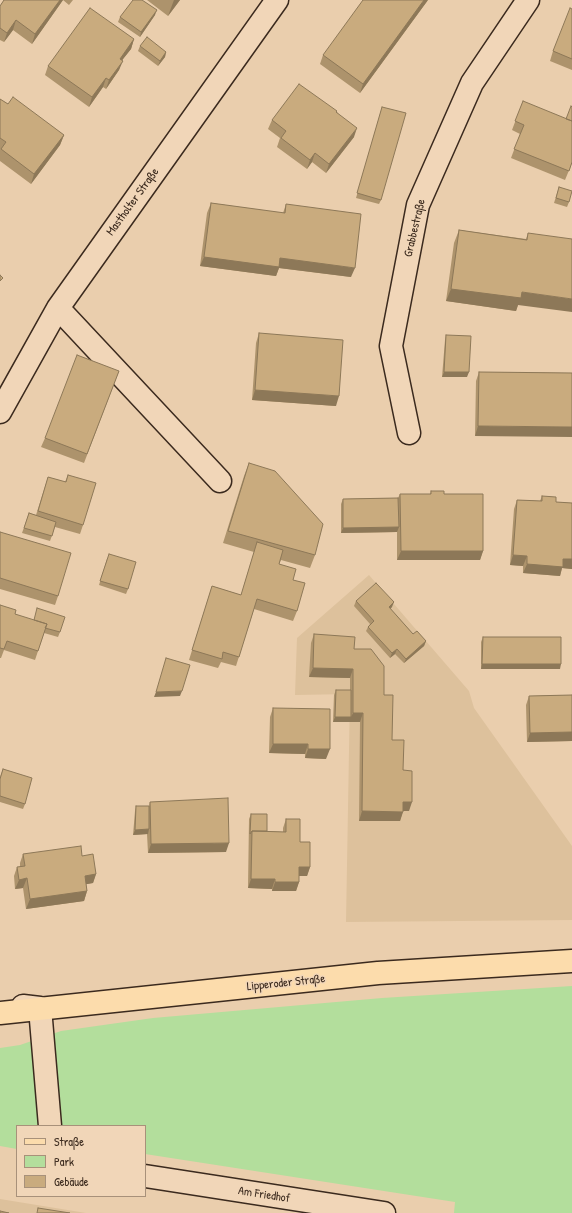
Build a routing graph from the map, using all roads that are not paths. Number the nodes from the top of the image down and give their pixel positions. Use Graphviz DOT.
graph roads {
  1 [pos="278,0"];
  2 [pos="528,0"];
  3 [pos="58,308"];
  4 [pos="0,412"];
  5 [pos="409,433"];
  6 [pos="220,481"];
  7 [pos="572,961"];
  8 [pos="0,1003"];
  9 [pos="40,1008"];
  10 [pos="0,1013"];
  11 [pos="50,1125"];
  12 [pos="146,1176"];
  13 [pos="384,1213"];
  1 -- 3 [label="street, Mastholter Straße"];
  2 -- 5 [label="street, Grabbestraße"];
  3 -- 4 [label="street, Mastholter Straße"];
  3 -- 6 [label="street"];
  7 -- 9 [label="main road, Lipperoder Straße"];
  8 -- 9 [label="street"];
  9 -- 10 [label="main road, Lipperoder Straße"];
  9 -- 11 [label="street"];
  12 -- 13 [label="street, Am Friedhof"];
}
